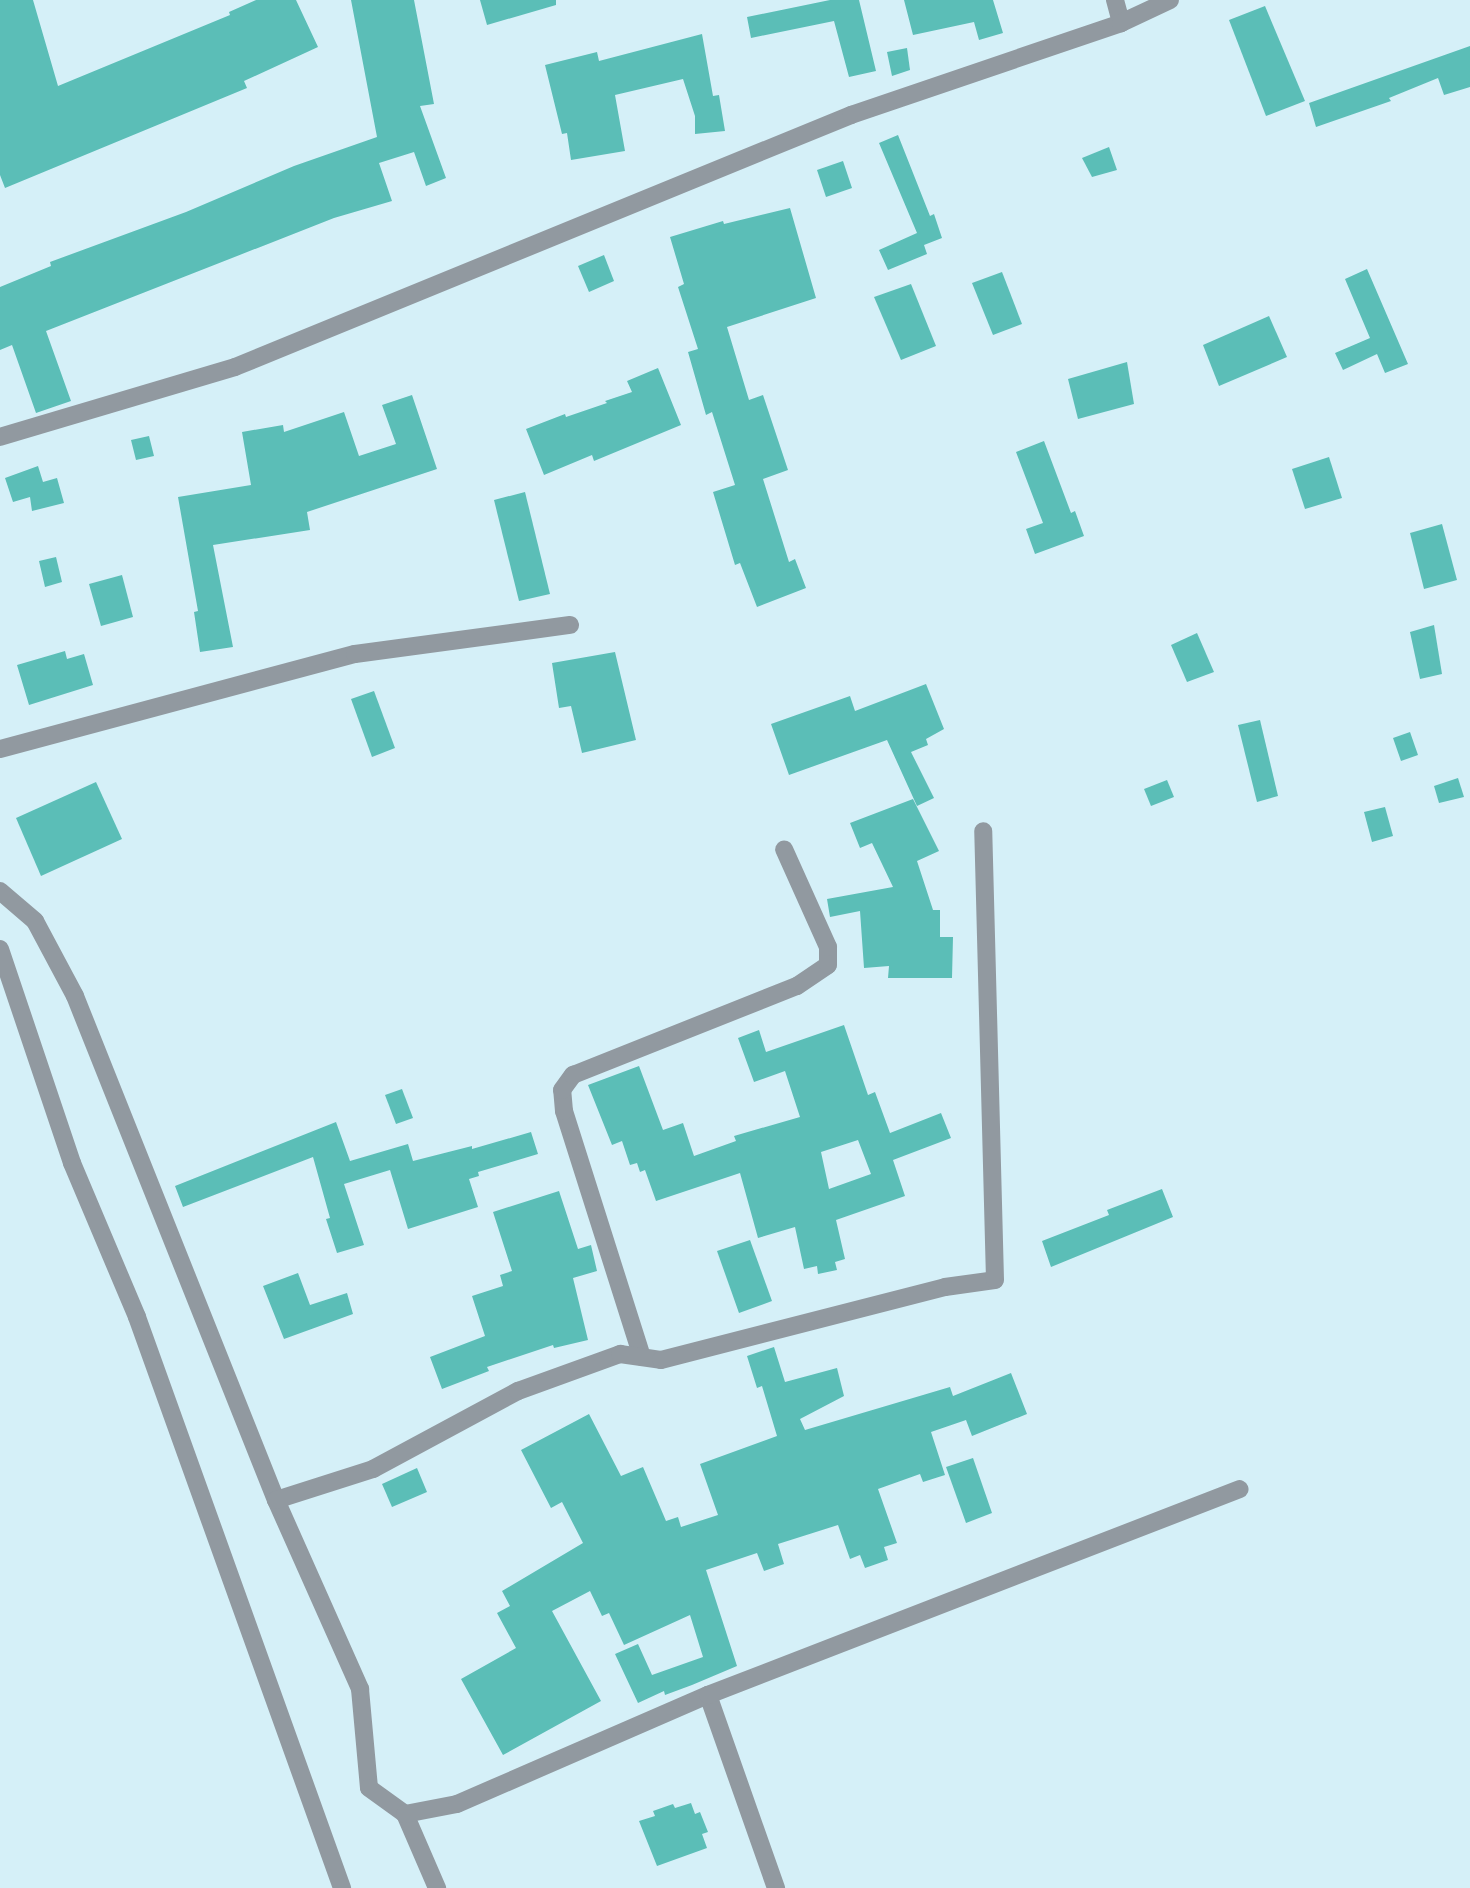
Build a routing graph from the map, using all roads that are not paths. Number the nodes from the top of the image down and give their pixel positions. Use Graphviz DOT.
graph roads {
  1 [pos="1115,0"];
  2 [pos="1170,0"];
  3 [pos="1121,23"];
  4 [pos="0,437"];
  5 [pos="569,625"];
  6 [pos="0,749"];
  7 [pos="983,831"];
  8 [pos="784,849"];
  9 [pos="0,891"];
  10 [pos="0,949"];
  11 [pos="642,1357"];
  12 [pos="1240,1489"];
  13 [pos="276,1500"];
  14 [pos="708,1695"];
  15 [pos="405,1814"];
  16 [pos="342,1888"];
  17 [pos="437,1888"];
  18 [pos="776,1888"];
  1 -- 3 [label="street"];
  2 -- 3 [label="street"];
  3 -- 4 [label="street"];
  5 -- 6 [label="street"];
  7 -- 11 [label="street"];
  8 -- 11 [label="street"];
  9 -- 13 [label="street"];
  10 -- 16 [label="street"];
  11 -- 13 [label="street"];
  12 -- 14 [label="street"];
  13 -- 15 [label="street"];
  14 -- 15 [label="street"];
  14 -- 18 [label="street"];
  15 -- 17 [label="street"];
}
